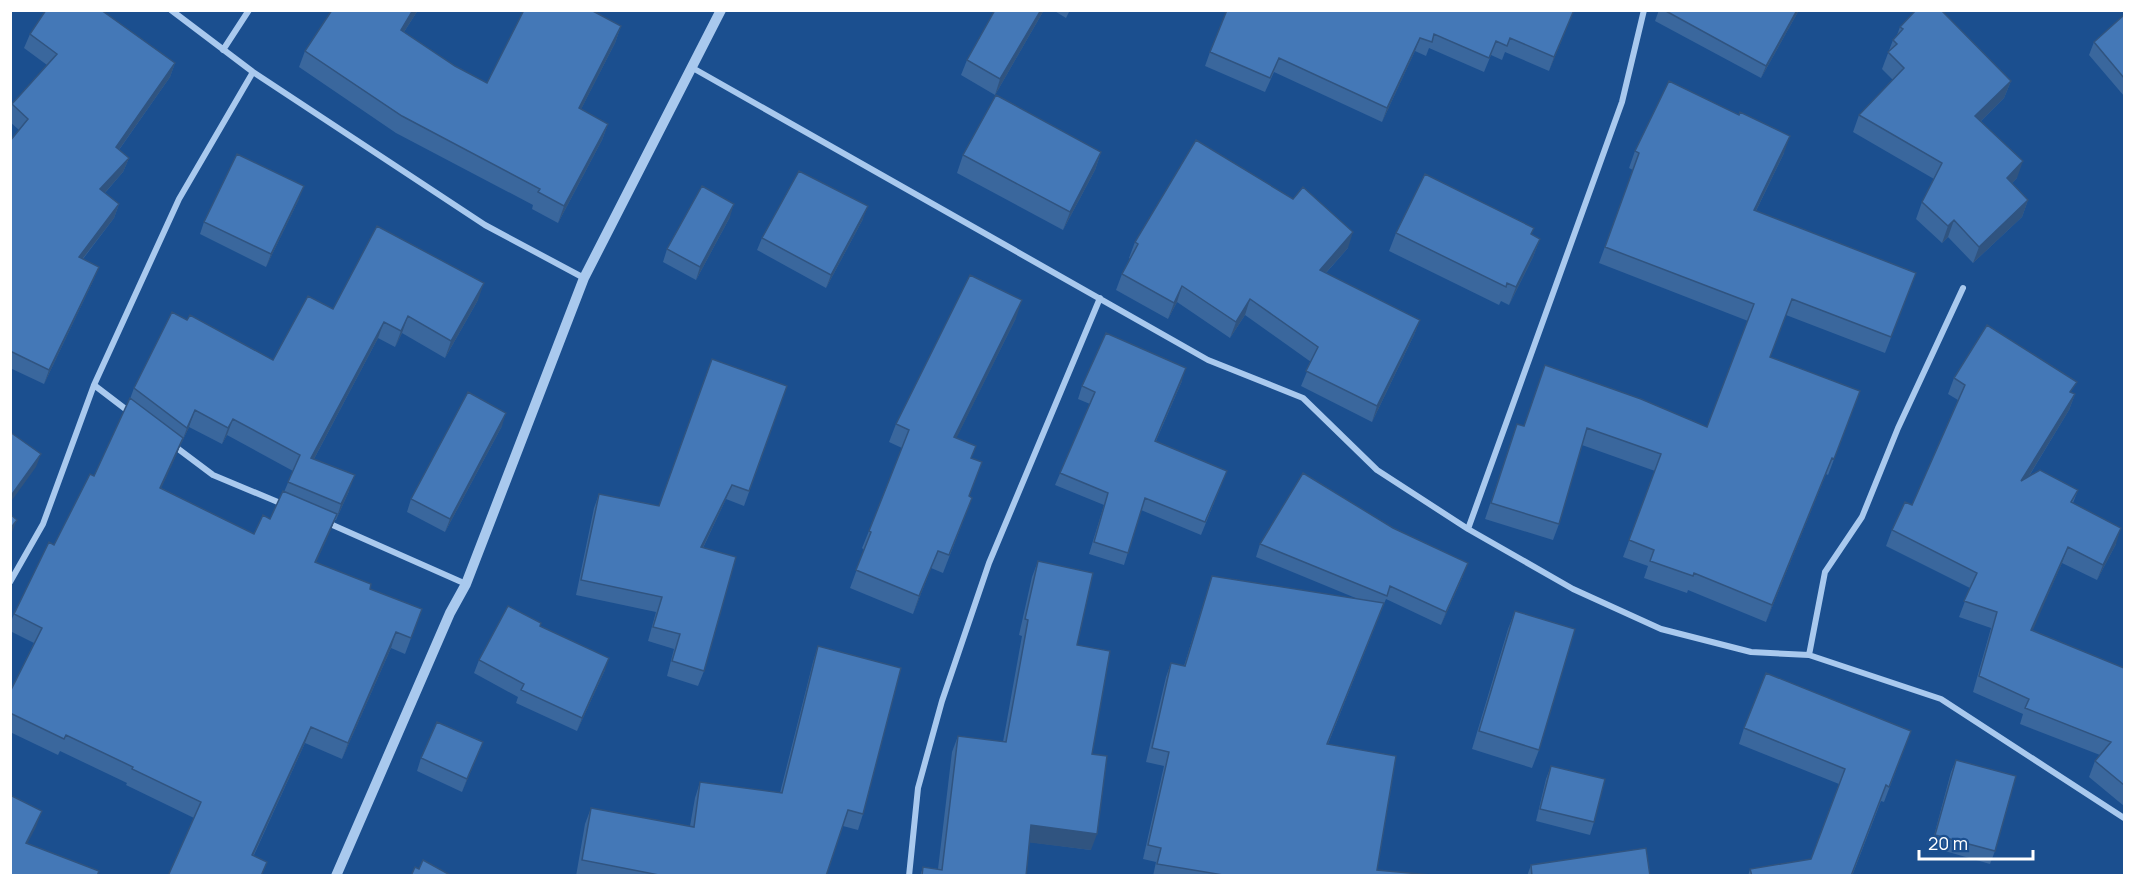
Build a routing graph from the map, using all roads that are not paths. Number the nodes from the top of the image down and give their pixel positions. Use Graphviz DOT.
graph roads {
  1 [pos="171,10"];
  2 [pos="249,10"];
  3 [pos="721,10"];
  4 [pos="1644,10"];
  5 [pos="223,50"];
  6 [pos="691,66"];
  7 [pos="253,72"];
  8 [pos="584,278"];
  9 [pos="1963,288"];
  10 [pos="1100,298"];
  11 [pos="94,385"];
  12 [pos="140,420"];
  13 [pos="167,441"];
  14 [pos="288,506"];
  15 [pos="320,520"];
  16 [pos="1468,529"];
  17 [pos="10,582"];
  18 [pos="466,584"];
  19 [pos="1809,655"];
  20 [pos="2124,818"];
  21 [pos="336,876"];
  22 [pos="909,876"];
  1 -- 5 [label="street"];
  2 -- 5 [label="street"];
  3 -- 6 [label="street"];
  4 -- 16 [label="street"];
  5 -- 7 [label="street"];
  6 -- 8 [label="street"];
  6 -- 10 [label="street"];
  7 -- 8 [label="street"];
  7 -- 11 [label="street"];
  8 -- 18 [label="street"];
  9 -- 19 [label="street"];
  10 -- 16 [label="street"];
  10 -- 22 [label="street"];
  11 -- 12 [label="street"];
  11 -- 17 [label="street"];
  13 -- 14 [label="street"];
  15 -- 18 [label="street"];
  16 -- 19 [label="street"];
  18 -- 21 [label="street"];
  19 -- 20 [label="street"];
}
